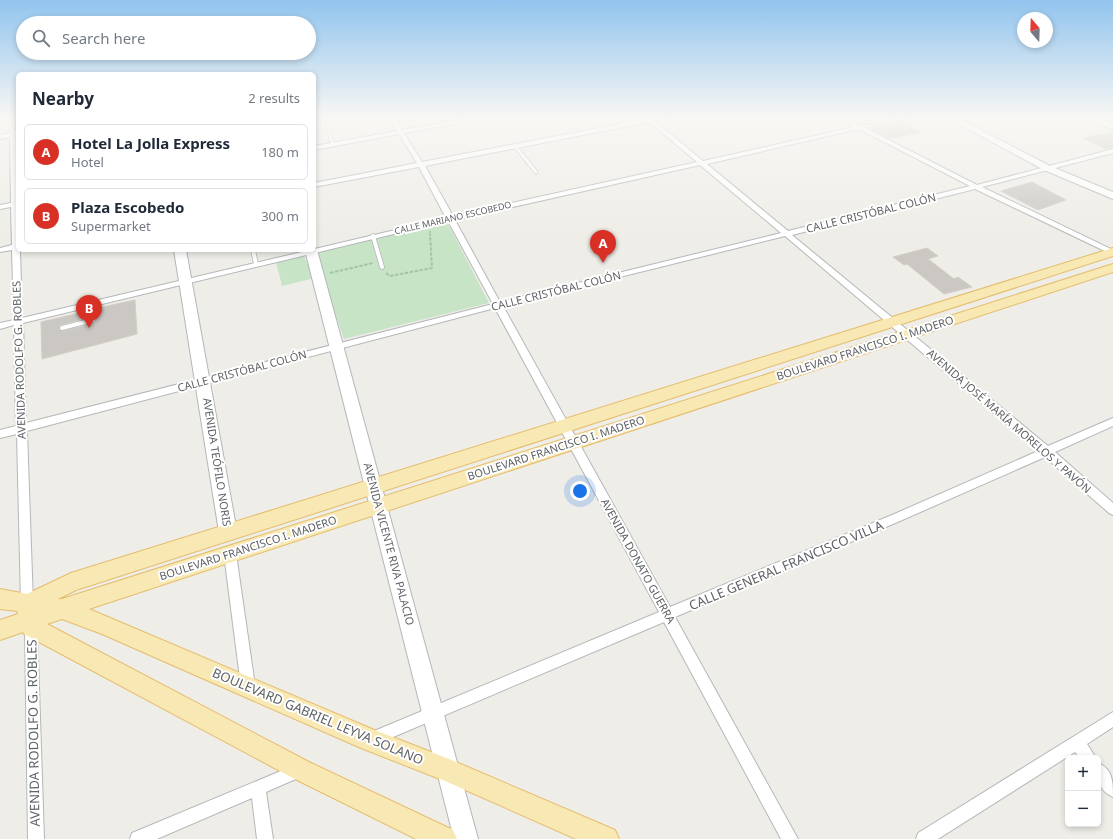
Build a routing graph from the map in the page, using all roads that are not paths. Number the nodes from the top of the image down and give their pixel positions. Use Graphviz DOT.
graph roads {
  1 [pos="15,156"];
  2 [pos="416,156"];
  3 [pos="465,156"];
  4 [pos="523,156"];
  5 [pos="695,156"];
  6 [pos="734,156"];
  7 [pos="915,156"];
  8 [pos="1024,156"];
  9 [pos="1090,156"];
  10 [pos="703,163"];
  11 [pos="421,165"];
  12 [pos="1047,168"];
  13 [pos="536,172"];
  14 [pos="316,185"];
  15 [pos="976,187"];
  16 [pos="1113,196"];
  17 [pos="16,204"];
  18 [pos="0,207"];
  19 [pos="450,219"];
  20 [pos="786,234"];
  21 [pos="370,237"];
  22 [pos="16,246"];
  23 [pos="0,250"];
  24 [pos="316,250"];
  25 [pos="17,252"];
  26 [pos="180,252"];
  27 [pos="253,252"];
  28 [pos="307,252"];
  29 [pos="315,252"];
  30 [pos="1113,253"];
  31 [pos="256,264"];
  32 [pos="380,267"];
  33 [pos="1113,268"];
  34 [pos="186,281"];
  35 [pos="95,302"];
  36 [pos="497,305"];
  37 [pos="18,322"];
  38 [pos="893,322"];
  39 [pos="0,326"];
  40 [pos="62,328"];
  41 [pos="908,334"];
  42 [pos="336,346"];
  43 [pos="204,382"];
  44 [pos="1113,422"];
  45 [pos="564,426"];
  46 [pos="21,428"];
  47 [pos="0,434"];
  48 [pos="573,443"];
  49 [pos="1047,452"];
  50 [pos="374,486"];
  51 [pos="378,506"];
  52 [pos="1113,510"];
  53 [pos="228,532"];
  54 [pos="230,554"];
  55 [pos="0,599"];
  56 [pos="63,609"];
  57 [pos="667,615"];
  58 [pos="28,617"];
  59 [pos="0,630"];
  60 [pos="248,686"];
  61 [pos="433,713"];
  62 [pos="1113,719"];
  63 [pos="369,740"];
  64 [pos="1077,742"];
  65 [pos="1087,755"];
  66 [pos="301,770"];
  67 [pos="448,771"];
  68 [pos="1101,774"];
  69 [pos="258,787"];
  70 [pos="1113,789"];
  71 [pos="36,839"];
  72 [pos="138,839"];
  73 [pos="265,839"];
  74 [pos="444,839"];
  75 [pos="466,839"];
  76 [pos="606,839"];
  77 [pos="790,839"];
  78 [pos="924,839"];
  1 -- 17 [label="street, AVENIDA RODOLFO G. ROBLES"];
  2 -- 11 [label="street, AVENIDA DONATO GUERRA"];
  3 -- 11 [label="street"];
  4 -- 13 [label="lane"];
  5 -- 10 [label="street, AVENIDA JOSÉ MARÍA MORELOS Y PAVÓN"];
  6 -- 10 [label="street, CALLE MARIANO ESCOBEDO"];
  7 -- 15 [label="street"];
  8 -- 12 [label="main road"];
  9 -- 12 [label="street, CALLE CRISTÓBAL COLÓN"];
  10 -- 19 [label="street, CALLE MARIANO ESCOBEDO"];
  10 -- 20 [label="street, AVENIDA JOSÉ MARÍA MORELOS Y PAVÓN"];
  11 -- 14 [label="street"];
  11 -- 19 [label="street, AVENIDA DONATO GUERRA"];
  12 -- 15 [label="street, CALLE CRISTÓBAL COLÓN"];
  12 -- 16 [label="main road"];
  15 -- 20 [label="street, CALLE CRISTÓBAL COLÓN"];
  15 -- 30 [label="street"];
  17 -- 18 [label="street"];
  19 -- 21 [label="street, CALLE MARIANO ESCOBEDO"];
  19 -- 36 [label="street, AVENIDA DONATO GUERRA"];
  20 -- 36 [label="street, CALLE CRISTÓBAL COLÓN"];
  20 -- 38 [label="street, AVENIDA JOSÉ MARÍA MORELOS Y PAVÓN"];
  21 -- 24 [label="street, CALLE MARIANO ESCOBEDO"];
  21 -- 32 [label="lane"];
  22 -- 23 [label="street"];
  25 -- 37 [label="street, AVENIDA RODOLFO G. ROBLES"];
  26 -- 34 [label="main road, AVENIDA TEÓFILO NORIS"];
  27 -- 31 [label="lane"];
  28 -- 31 [label="street, CALLE MARIANO ESCOBEDO"];
  29 -- 42 [label="main road, AVENIDA VICENTE RIVA PALACIO"];
  30 -- 38 [label="main road, BOULEVARD FRANCISCO I. MADERO"];
  31 -- 34 [label="street, CALLE MARIANO ESCOBEDO"];
  33 -- 41 [label="main road, BOULEVARD FRANCISCO I. MADERO"];
  34 -- 35 [label="street, CALLE MARIANO ESCOBEDO"];
  34 -- 43 [label="main road, AVENIDA TEÓFILO NORIS"];
  35 -- 37 [label="street, CALLE MARIANO ESCOBEDO"];
  35 -- 40 [label="lane"];
  36 -- 42 [label="street, CALLE CRISTÓBAL COLÓN"];
  36 -- 45 [label="street, AVENIDA DONATO GUERRA"];
  37 -- 39 [label="street, CALLE MARIANO ESCOBEDO"];
  37 -- 46 [label="street, AVENIDA RODOLFO G. ROBLES"];
  38 -- 41 [label="street, AVENIDA JOSÉ MARÍA MORELOS Y PAVÓN"];
  38 -- 45 [label="main road, BOULEVARD FRANCISCO I. MADERO"];
  41 -- 48 [label="main road, BOULEVARD FRANCISCO I. MADERO"];
  41 -- 49 [label="street, AVENIDA JOSÉ MARÍA MORELOS Y PAVÓN"];
  42 -- 43 [label="street, CALLE CRISTÓBAL COLÓN"];
  42 -- 50 [label="main road, AVENIDA VICENTE RIVA PALACIO"];
  43 -- 46 [label="street, CALLE CRISTÓBAL COLÓN"];
  43 -- 53 [label="main road, AVENIDA TEÓFILO NORIS"];
  44 -- 49 [label="street, CALLE GENERAL FRANCISCO VILLA"];
  45 -- 48 [label="street, AVENIDA DONATO GUERRA"];
  45 -- 50 [label="main road, BOULEVARD FRANCISCO I. MADERO"];
  46 -- 47 [label="street, CALLE CRISTÓBAL COLÓN"];
  46 -- 58 [label="street, AVENIDA RODOLFO G. ROBLES"];
  48 -- 51 [label="main road, BOULEVARD FRANCISCO I. MADERO"];
  48 -- 57 [label="street, AVENIDA DONATO GUERRA"];
  49 -- 52 [label="street, AVENIDA JOSÉ MARÍA MORELOS Y PAVÓN"];
  49 -- 57 [label="street, CALLE GENERAL FRANCISCO VILLA"];
  50 -- 51 [label="main road, AVENIDA VICENTE RIVA PALACIO"];
  50 -- 53 [label="main road, BOULEVARD FRANCISCO I. MADERO"];
  51 -- 54 [label="main road, BOULEVARD FRANCISCO I. MADERO"];
  51 -- 61 [label="main road, AVENIDA VICENTE RIVA PALACIO"];
  53 -- 58 [label="main road, BOULEVARD FRANCISCO I. MADERO"];
  54 -- 56 [label="main road, BOULEVARD FRANCISCO I. MADERO"];
  54 -- 60 [label="street"];
  55 -- 58 [label="main road, BOULEVARD GABRIEL LEYVA SOLANO"];
  56 -- 58 [label="main road, BOULEVARD GABRIEL LEYVA SOLANO"];
  56 -- 60 [label="main road, BOULEVARD GABRIEL LEYVA SOLANO"];
  57 -- 61 [label="street, CALLE GENERAL FRANCISCO VILLA"];
  57 -- 77 [label="street, AVENIDA DONATO GUERRA"];
  58 -- 59 [label="main road, BOULEVARD FRANCISCO I. MADERO"];
  58 -- 66 [label="main road, BOULEVARD GABRIEL LEYVA SOLANO"];
  58 -- 71 [label="street, AVENIDA RODOLFO G. ROBLES"];
  60 -- 63 [label="main road, BOULEVARD GABRIEL LEYVA SOLANO"];
  61 -- 63 [label="street, CALLE GENERAL FRANCISCO VILLA"];
  61 -- 67 [label="main road, AVENIDA VICENTE RIVA PALACIO"];
  62 -- 64 [label="street"];
  63 -- 67 [label="main road, BOULEVARD GABRIEL LEYVA SOLANO"];
  64 -- 65 [label="street"];
  64 -- 78 [label="street"];
  66 -- 69 [label="street"];
  66 -- 74 [label="main road, BOULEVARD GABRIEL LEYVA SOLANO"];
  67 -- 75 [label="main road, AVENIDA VICENTE RIVA PALACIO"];
  67 -- 76 [label="main road, BOULEVARD GABRIEL LEYVA SOLANO"];
  68 -- 70 [label="street"];
  69 -- 72 [label="street"];
  69 -- 73 [label="street"];
}
